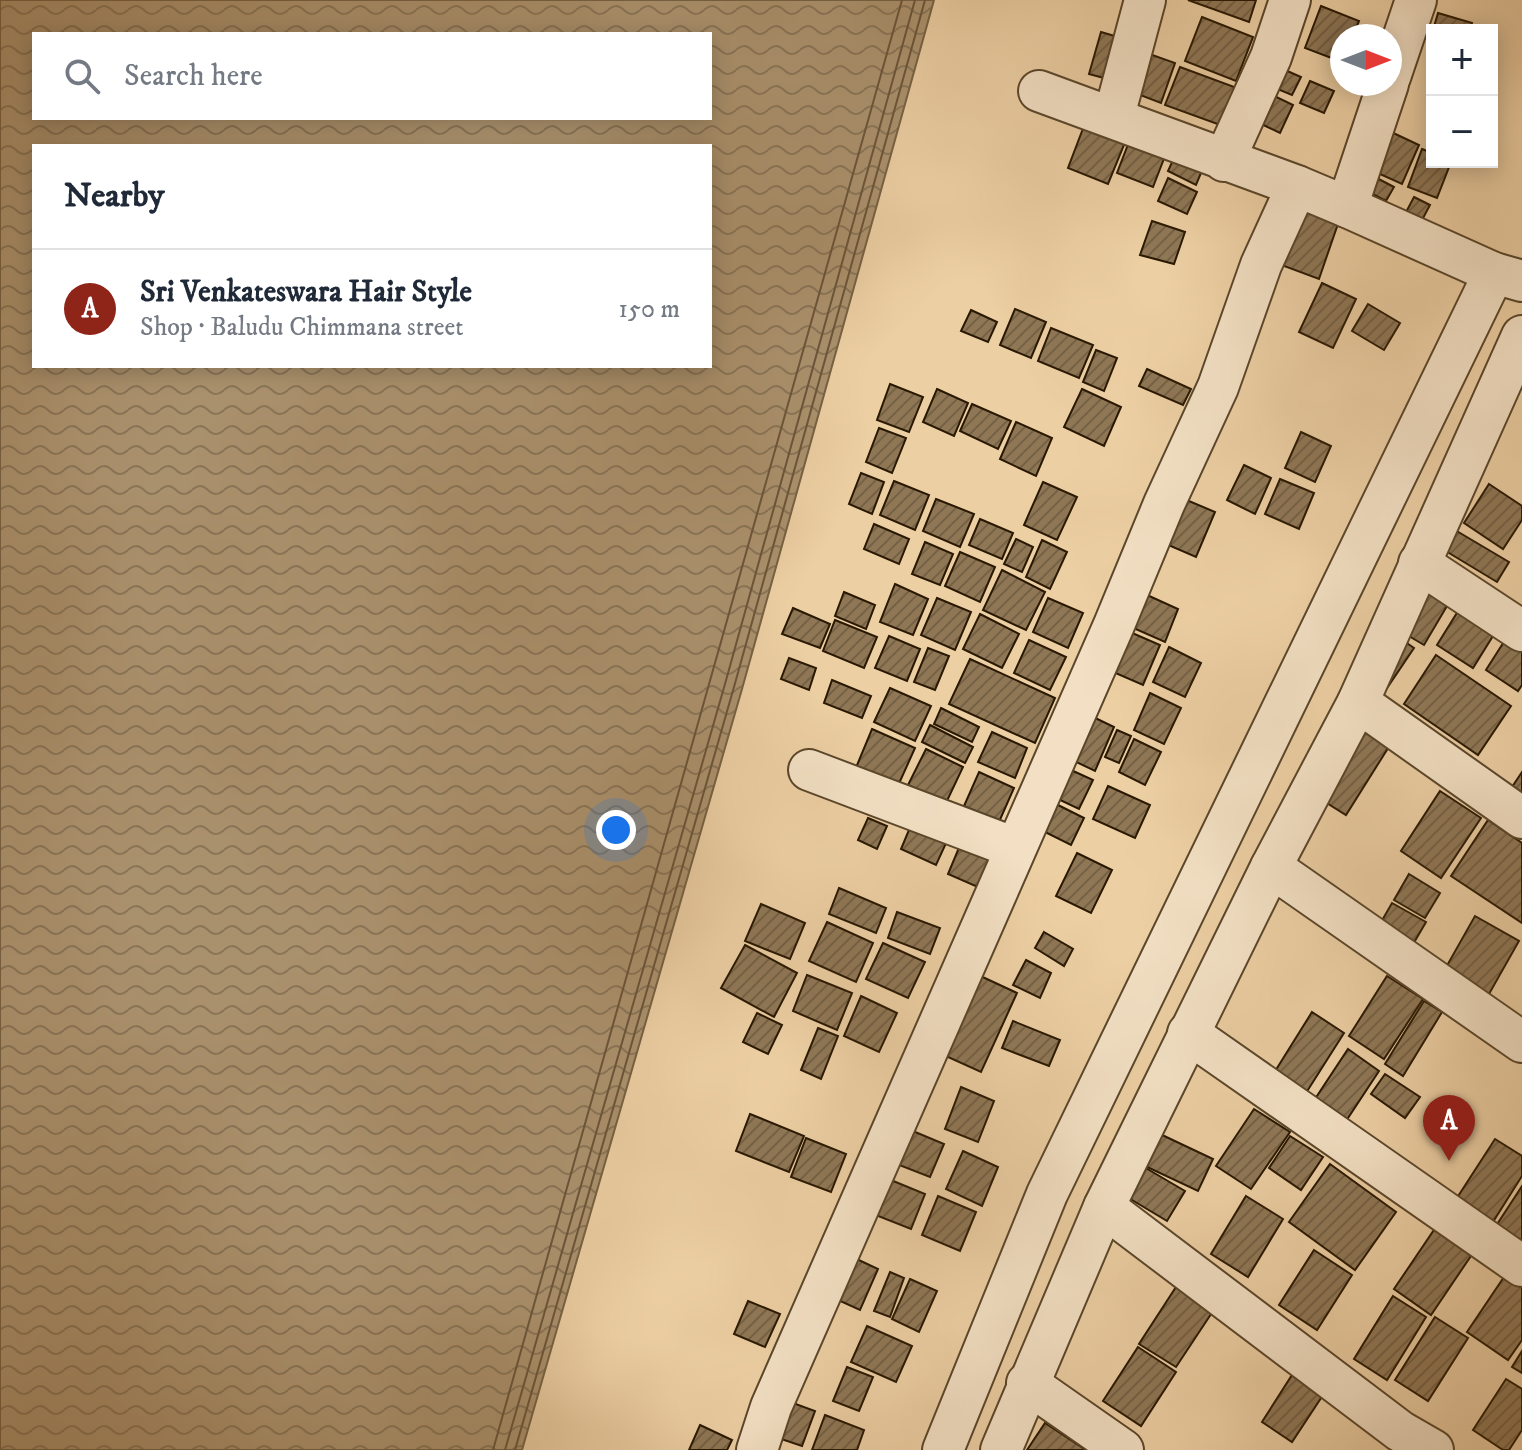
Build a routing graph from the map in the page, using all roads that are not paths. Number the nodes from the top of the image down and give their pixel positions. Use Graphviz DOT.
graph roads {
  1 [pos="1145,0"];
  2 [pos="1290,0"];
  3 [pos="1416,0"];
  4 [pos="1402,41"];
  5 [pos="1039,91"];
  6 [pos="1384,96"];
  7 [pos="1114,116"];
  8 [pos="1224,161"];
  9 [pos="1297,186"];
  10 [pos="1347,207"];
  11 [pos="1515,278"];
  12 [pos="1522,336"];
  13 [pos="1419,563"];
  14 [pos="1522,631"];
  15 [pos="1358,702"];
  16 [pos="809,770"];
  17 [pos="1522,818"];
  18 [pos="1015,848"];
  19 [pos="1271,867"];
  20 [pos="1188,1033"];
  21 [pos="1522,1042"];
  22 [pos="1104,1207"];
  23 [pos="1522,1266"];
  24 [pos="1027,1383"];
  25 [pos="757,1450"];
  26 [pos="943,1450"];
  27 [pos="1001,1450"];
  28 [pos="1123,1450"];
  29 [pos="1433,1450"];
  1 -- 7 [label="street"];
  2 -- 8 [label="street"];
  3 -- 4 [label="street"];
  5 -- 7 [label="street"];
  6 -- 10 [label="street"];
  7 -- 8 [label="street"];
  8 -- 9 [label="street"];
  9 -- 10 [label="street"];
  9 -- 18 [label="street"];
  10 -- 11 [label="street"];
  11 -- 26 [label="street"];
  12 -- 13 [label="street"];
  13 -- 14 [label="street"];
  13 -- 15 [label="street"];
  15 -- 17 [label="street"];
  15 -- 19 [label="street"];
  16 -- 18 [label="street"];
  18 -- 25 [label="street"];
  19 -- 20 [label="street"];
  19 -- 21 [label="street"];
  20 -- 22 [label="street"];
  20 -- 23 [label="street"];
  22 -- 24 [label="street"];
  22 -- 29 [label="street"];
  24 -- 27 [label="street"];
  24 -- 28 [label="street"];
}
